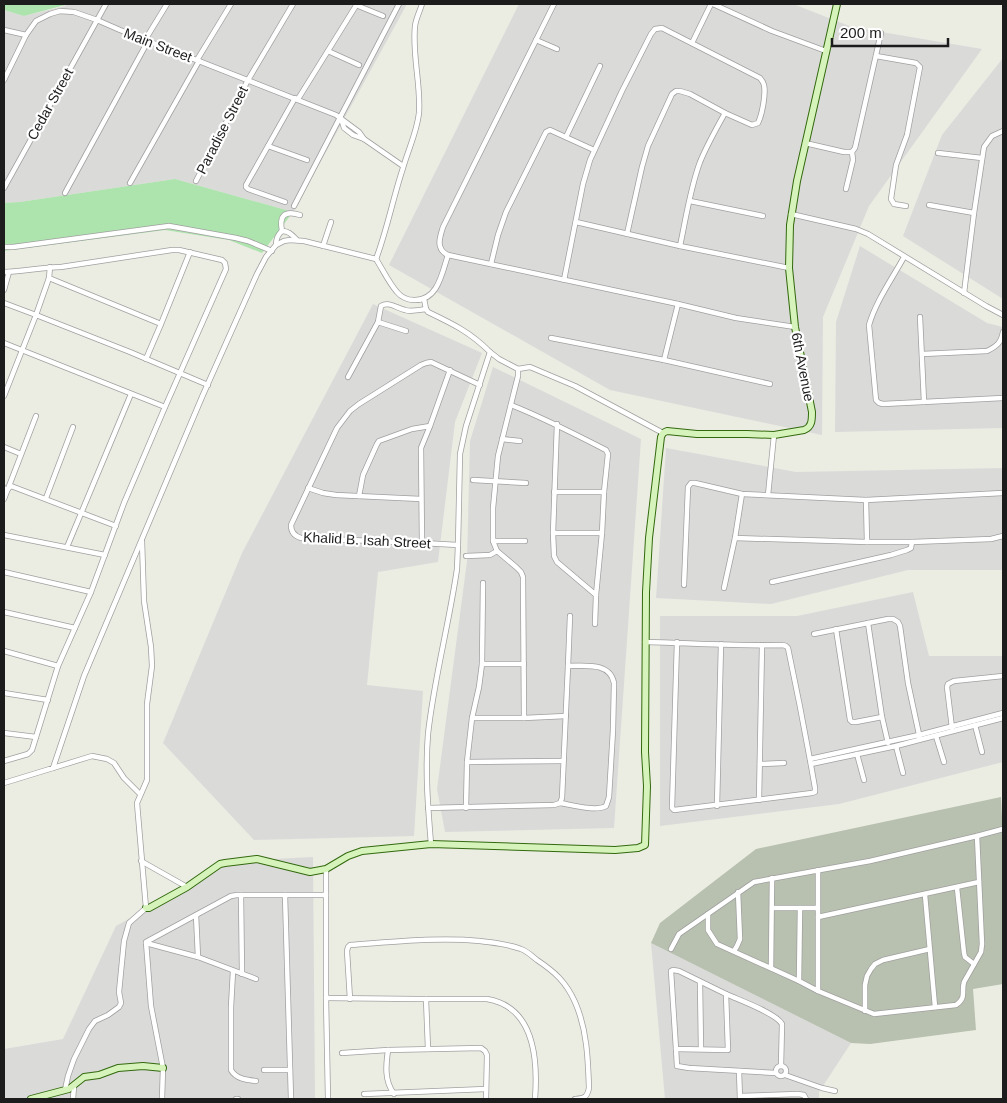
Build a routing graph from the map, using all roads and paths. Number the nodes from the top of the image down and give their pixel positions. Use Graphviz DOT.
graph roads {
  1 [pos="106,4"];
  2 [pos="167,4"];
  3 [pos="231,4"];
  4 [pos="293,4"];
  5 [pos="356,4"];
  6 [pos="399,4"];
  7 [pos="422,4"];
  8 [pos="554,4"];
  9 [pos="712,4"];
  10 [pos="837,4"];
  11 [pos="383,16"];
  12 [pos="97,20"];
  13 [pos="4,30"];
  14 [pos="880,33"];
  15 [pos="26,36"];
  16 [pos="146,40"];
  17 [pos="536,40"];
  18 [pos="692,43"];
  19 [pos="558,49"];
  20 [pos="328,51"];
  21 [pos="826,51"];
  22 [pos="876,56"];
  23 [pos="198,60"];
  24 [pos="359,64"];
  25 [pos="600,66"];
  26 [pos="5,74"];
  27 [pos="4,80"];
  28 [pos="248,80"];
  29 [pos="296,99"];
  30 [pos="725,113"];
  31 [pos="340,118"];
  32 [pos="1003,131"];
  33 [pos="566,137"];
  34 [pos="805,143"];
  35 [pos="268,146"];
  36 [pos="594,150"];
  37 [pos="852,152"];
  38 [pos="938,153"];
  39 [pos="982,158"];
  40 [pos="307,160"];
  41 [pos="403,166"];
  42 [pos="196,181"];
  43 [pos="130,183"];
  44 [pos="4,188"];
  45 [pos="846,189"];
  46 [pos="65,193"];
  47 [pos="690,201"];
  48 [pos="285,202"];
  49 [pos="929,205"];
  50 [pos="294,206"];
  51 [pos="906,206"];
  52 [pos="974,213"];
  53 [pos="791,214"];
  54 [pos="300,215"];
  55 [pos="763,216"];
  56 [pos="331,222"];
  57 [pos="576,222"];
  58 [pos="282,231"];
  59 [pos="627,234"];
  60 [pos="296,240"];
  61 [pos="276,245"];
  62 [pos="323,246"];
  63 [pos="680,246"];
  64 [pos="4,247"];
  65 [pos="272,251"];
  66 [pos="190,252"];
  67 [pos="448,255"];
  68 [pos="904,257"];
  69 [pos="376,260"];
  70 [pos="491,264"];
  71 [pos="50,267"];
  72 [pos="790,268"];
  73 [pos="6,272"];
  74 [pos="49,278"];
  75 [pos="564,280"];
  76 [pos="4,290"];
  77 [pos="964,293"];
  78 [pos="424,300"];
  79 [pos="4,303"];
  80 [pos="678,304"];
  81 [pos="426,309"];
  82 [pos="36,315"];
  83 [pos="1003,315"];
  84 [pos="920,317"];
  85 [pos="378,322"];
  86 [pos="162,324"];
  87 [pos="795,328"];
  88 [pos="406,331"];
  89 [pos="1003,332"];
  90 [pos="551,338"];
  91 [pos="4,343"];
  92 [pos="22,350"];
  93 [pos="490,352"];
  94 [pos="922,354"];
  95 [pos="146,359"];
  96 [pos="664,360"];
  97 [pos="518,369"];
  98 [pos="450,370"];
  99 [pos="180,373"];
  100 [pos="348,377"];
  101 [pos="770,384"];
  102 [pos="208,385"];
  103 [pos="480,385"];
  104 [pos="131,394"];
  105 [pos="4,396"];
  106 [pos="1003,398"];
  107 [pos="924,402"];
  108 [pos="511,405"];
  109 [pos="165,407"];
  110 [pos="36,416"];
  111 [pos="557,424"];
  112 [pos="430,426"];
  113 [pos="73,427"];
  114 [pos="663,433"];
  115 [pos="774,435"];
  116 [pos="502,438"];
  117 [pos="520,441"];
  118 [pos="4,447"];
  119 [pos="20,454"];
  120 [pos="473,480"];
  121 [pos="495,481"];
  122 [pos="526,483"];
  123 [pos="308,488"];
  124 [pos="5,489"];
  125 [pos="554,492"];
  126 [pos="604,492"];
  127 [pos="1003,493"];
  128 [pos="742,494"];
  129 [pos="768,495"];
  130 [pos="358,496"];
  131 [pos="46,498"];
  132 [pos="4,499"];
  133 [pos="421,499"];
  134 [pos="866,500"];
  135 [pos="81,512"];
  136 [pos="116,526"];
  137 [pos="553,532"];
  138 [pos="602,534"];
  139 [pos="4,535"];
  140 [pos="1003,536"];
  141 [pos="735,538"];
  142 [pos="142,540"];
  143 [pos="493,541"];
  144 [pos="525,541"];
  145 [pos="867,542"];
  146 [pos="912,542"];
  147 [pos="422,543"];
  148 [pos="458,545"];
  149 [pos="67,547"];
  150 [pos="497,551"];
  151 [pos="105,554"];
  152 [pos="466,556"];
  153 [pos="4,572"];
  154 [pos="772,582"];
  155 [pos="483,583"];
  156 [pos="684,585"];
  157 [pos="724,588"];
  158 [pos="91,592"];
  159 [pos="596,595"];
  160 [pos="4,612"];
  161 [pos="570,616"];
  162 [pos="868,623"];
  163 [pos="595,624"];
  164 [pos="75,628"];
  165 [pos="836,629"];
  166 [pos="814,634"];
  167 [pos="645,642"];
  168 [pos="677,642"];
  169 [pos="721,644"];
  170 [pos="762,645"];
  171 [pos="4,651"];
  172 [pos="482,664"];
  173 [pos="524,664"];
  174 [pos="58,666"];
  175 [pos="568,666"];
  176 [pos="1003,676"];
  177 [pos="4,693"];
  178 [pos="48,700"];
  179 [pos="1003,713"];
  180 [pos="566,716"];
  181 [pos="882,717"];
  182 [pos="472,718"];
  183 [pos="524,718"];
  184 [pos="1003,718"];
  185 [pos="974,724"];
  186 [pos="952,729"];
  187 [pos="4,732"];
  188 [pos="936,736"];
  189 [pos="36,737"];
  190 [pos="920,737"];
  191 [pos="888,745"];
  192 [pos="896,746"];
  193 [pos="982,752"];
  194 [pos="857,754"];
  195 [pos="4,761"];
  196 [pos="563,761"];
  197 [pos="810,761"];
  198 [pos="467,762"];
  199 [pos="944,762"];
  200 [pos="784,763"];
  201 [pos="760,764"];
  202 [pos="53,768"];
  203 [pos="903,773"];
  204 [pos="864,780"];
  205 [pos="4,783"];
  206 [pos="140,794"];
  207 [pos="759,800"];
  208 [pos="560,803"];
  209 [pos="717,806"];
  210 [pos="428,808"];
  211 [pos="466,808"];
  212 [pos="1003,829"];
  213 [pos="977,836"];
  214 [pos="431,844"];
  215 [pos="142,861"];
  216 [pos="326,869"];
  217 [pos="818,870"];
  218 [pos="772,878"];
  219 [pos="979,882"];
  220 [pos="187,887"];
  221 [pos="957,888"];
  222 [pos="738,892"];
  223 [pos="925,894"];
  224 [pos="241,895"];
  225 [pos="326,895"];
  226 [pos="286,896"];
  227 [pos="146,908"];
  228 [pos="772,908"];
  229 [pos="800,908"];
  230 [pos="818,908"];
  231 [pos="708,914"];
  232 [pos="196,915"];
  233 [pos="818,918"];
  234 [pos="146,943"];
  235 [pos="671,948"];
  236 [pos="930,949"];
  237 [pos="734,951"];
  238 [pos="198,957"];
  239 [pos="974,964"];
  240 [pos="771,968"];
  241 [pos="233,970"];
  242 [pos="242,974"];
  243 [pos="256,979"];
  244 [pos="799,981"];
  245 [pos="700,982"];
  246 [pos="818,991"];
  247 [pos="726,994"];
  248 [pos="326,998"];
  249 [pos="350,999"];
  250 [pos="426,999"];
  251 [pos="935,1007"];
  252 [pos="865,1011"];
  253 [pos="428,1049"];
  254 [pos="676,1049"];
  255 [pos="701,1049"];
  256 [pos="388,1050"];
  257 [pos="342,1053"];
  258 [pos="781,1066"];
  259 [pos="163,1068"];
  260 [pos="264,1070"];
  261 [pos="290,1070"];
  262 [pos="739,1071"];
  263 [pos="776,1073"];
  264 [pos="785,1075"];
  265 [pos="256,1082"];
  266 [pos="74,1086"];
  267 [pos="65,1090"];
  268 [pos="486,1090"];
  269 [pos="835,1091"];
  270 [pos="444,1092"];
  271 [pos="364,1094"];
  272 [pos="394,1094"];
  273 [pos="740,1098"];
  274 [pos="30,1099"];
  275 [pos="73,1099"];
  276 [pos="162,1099"];
  277 [pos="291,1099"];
  278 [pos="328,1099"];
  279 [pos="444,1099"];
  280 [pos="486,1099"];
  281 [pos="535,1099"];
  282 [pos="575,1099"];
  283 [pos="806,1099"];
  1 -- 12 [label="street, Cedar Street"];
  2 -- 16 [label="street"];
  3 -- 23 [label="street"];
  4 -- 28 [label="street, Paradise Street"];
  5 -- 11 [label="street"];
  5 -- 20 [label="street"];
  6 -- 31 [label="street"];
  7 -- 41 [label="street"];
  8 -- 17 [label="street"];
  9 -- 18 [label="street"];
  9 -- 21 [label="street"];
  10 -- 21 [label="street, 6th Avenue"];
  12 -- 15 [label="street, Main Street"];
  12 -- 16 [label="street, Main Street"];
  12 -- 44 [label="street, Cedar Street"];
  13 -- 15 [label="street"];
  14 -- 22 [label="street"];
  15 -- 26 [label="street, Main Street"];
  16 -- 23 [label="street, Main Street"];
  16 -- 46 [label="street"];
  17 -- 19 [label="street"];
  17 -- 67 [label="street"];
  18 -- 30 [label="street"];
  18 -- 36 [label="street"];
  20 -- 24 [label="street"];
  20 -- 29 [label="street"];
  21 -- 34 [label="street, 6th Avenue"];
  22 -- 37 [label="street"];
  22 -- 51 [label="street"];
  23 -- 28 [label="street, Main Street"];
  23 -- 43 [label="street"];
  25 -- 33 [label="street"];
  26 -- 27 [label="street, Main Street"];
  28 -- 29 [label="street, Main Street"];
  28 -- 42 [label="street, Paradise Street"];
  29 -- 31 [label="street, Main Street"];
  29 -- 35 [label="street"];
  30 -- 47 [label="street"];
  30 -- 59 [label="street"];
  31 -- 41 [label="street, Main Street"];
  31 -- 50 [label="street"];
  32 -- 39 [label="street"];
  33 -- 36 [label="street"];
  33 -- 70 [label="street"];
  34 -- 37 [label="street"];
  34 -- 53 [label="street, 6th Avenue"];
  35 -- 40 [label="street"];
  35 -- 48 [label="street"];
  36 -- 57 [label="street"];
  37 -- 45 [label="street"];
  38 -- 39 [label="street"];
  39 -- 52 [label="street"];
  41 -- 69 [label="street"];
  47 -- 55 [label="street"];
  47 -- 63 [label="street"];
  49 -- 52 [label="street"];
  52 -- 77 [label="street"];
  53 -- 68 [label="street"];
  53 -- 72 [label="street, 6th Avenue"];
  54 -- 58 [label="street"];
  56 -- 62 [label="street"];
  57 -- 59 [label="street"];
  57 -- 75 [label="street"];
  58 -- 60 [label="street"];
  58 -- 61 [label="street"];
  59 -- 63 [label="street"];
  60 -- 61 [label="street"];
  60 -- 62 [label="street"];
  61 -- 65 [label="street"];
  62 -- 69 [label="street"];
  63 -- 72 [label="street"];
  64 -- 65 [label="street"];
  65 -- 102 [label="street"];
  66 -- 71 [label="street"];
  66 -- 86 [label="street"];
  66 -- 99 [label="street"];
  67 -- 70 [label="street"];
  67 -- 78 [label="street"];
  68 -- 77 [label="street"];
  68 -- 107 [label="street"];
  69 -- 78 [label="street"];
  70 -- 75 [label="street"];
  71 -- 73 [label="street"];
  71 -- 74 [label="street"];
  72 -- 87 [label="street, 6th Avenue"];
  73 -- 76 [label="street"];
  74 -- 82 [label="street"];
  74 -- 86 [label="street"];
  75 -- 80 [label="street"];
  77 -- 83 [label="street"];
  78 -- 81 [label="street"];
  79 -- 82 [label="street"];
  80 -- 87 [label="street"];
  80 -- 96 [label="street"];
  81 -- 85 [label="street"];
  81 -- 93 [label="street"];
  82 -- 92 [label="street"];
  82 -- 95 [label="street"];
  84 -- 94 [label="street"];
  85 -- 88 [label="street"];
  85 -- 100 [label="street"];
  86 -- 95 [label="street"];
  87 -- 115 [label="street, 6th Avenue"];
  89 -- 94 [label="street"];
  90 -- 96 [label="street"];
  91 -- 92 [label="street"];
  92 -- 104 [label="street"];
  92 -- 105 [label="street"];
  93 -- 97 [label="street"];
  93 -- 103 [label="street"];
  94 -- 107 [label="street"];
  95 -- 99 [label="street"];
  96 -- 101 [label="street"];
  97 -- 108 [label="street"];
  97 -- 114 [label="street, 6th Avenue"];
  98 -- 103 [label="street, Khalid B. Isah Street"];
  98 -- 112 [label="street"];
  98 -- 123 [label="street, Khalid B. Isah Street"];
  99 -- 102 [label="street"];
  99 -- 109 [label="street"];
  102 -- 142 [label="street"];
  103 -- 148 [label="street"];
  104 -- 109 [label="street"];
  104 -- 135 [label="street"];
  106 -- 107 [label="street"];
  108 -- 111 [label="street"];
  108 -- 116 [label="street"];
  109 -- 136 [label="street"];
  110 -- 119 [label="street"];
  111 -- 125 [label="street"];
  111 -- 126 [label="street"];
  112 -- 130 [label="street"];
  112 -- 133 [label="street"];
  113 -- 131 [label="street"];
  114 -- 115 [label="street, 6th Avenue"];
  114 -- 167 [label="street"];
  115 -- 129 [label="street"];
  116 -- 117 [label="street"];
  116 -- 121 [label="street"];
  118 -- 119 [label="street"];
  119 -- 124 [label="street"];
  120 -- 121 [label="street"];
  121 -- 122 [label="street"];
  121 -- 143 [label="street"];
  123 -- 130 [label="street"];
  123 -- 147 [label="street, Khalid B. Isah Street"];
  124 -- 131 [label="street"];
  124 -- 132 [label="street"];
  125 -- 126 [label="street"];
  125 -- 137 [label="street"];
  126 -- 138 [label="street"];
  127 -- 134 [label="street"];
  128 -- 129 [label="street"];
  128 -- 141 [label="street"];
  128 -- 156 [label="street"];
  129 -- 134 [label="street"];
  130 -- 133 [label="street"];
  131 -- 135 [label="street"];
  133 -- 147 [label="street"];
  134 -- 145 [label="street"];
  135 -- 136 [label="street"];
  135 -- 149 [label="street"];
  136 -- 151 [label="street"];
  137 -- 138 [label="street"];
  137 -- 159 [label="street"];
  138 -- 159 [label="street"];
  139 -- 149 [label="street"];
  140 -- 146 [label="street"];
  141 -- 145 [label="street"];
  141 -- 157 [label="street"];
  142 -- 202 [label="street"];
  142 -- 206 [label="street"];
  143 -- 144 [label="street"];
  143 -- 150 [label="street"];
  145 -- 146 [label="street"];
  146 -- 154 [label="street"];
  147 -- 148 [label="street, Khalid B. Isah Street"];
  148 -- 210 [label="street"];
  149 -- 151 [label="street"];
  150 -- 152 [label="street"];
  150 -- 173 [label="street"];
  151 -- 158 [label="street"];
  153 -- 158 [label="street"];
  155 -- 172 [label="street"];
  158 -- 164 [label="street"];
  159 -- 163 [label="street"];
  160 -- 164 [label="street"];
  161 -- 175 [label="street"];
  162 -- 165 [label="street"];
  162 -- 181 [label="street"];
  162 -- 190 [label="street"];
  164 -- 174 [label="street"];
  165 -- 166 [label="street"];
  165 -- 181 [label="street"];
  167 -- 168 [label="street"];
  167 -- 214 [label="street"];
  168 -- 169 [label="street"];
  168 -- 209 [label="street"];
  169 -- 170 [label="street"];
  169 -- 209 [label="street"];
  170 -- 197 [label="street"];
  170 -- 201 [label="street"];
  171 -- 174 [label="street"];
  172 -- 173 [label="street"];
  172 -- 182 [label="street"];
  173 -- 183 [label="street"];
  174 -- 178 [label="street"];
  175 -- 180 [label="street"];
  175 -- 208 [label="street"];
  176 -- 186 [label="street"];
  177 -- 178 [label="street"];
  178 -- 189 [label="street"];
  179 -- 185 [label="street"];
  180 -- 183 [label="street"];
  180 -- 196 [label="street"];
  181 -- 191 [label="street"];
  182 -- 183 [label="street"];
  182 -- 198 [label="street"];
  184 -- 185 [label="street"];
  185 -- 186 [label="street"];
  185 -- 193 [label="street"];
  186 -- 188 [label="street"];
  186 -- 190 [label="street"];
  187 -- 189 [label="street"];
  188 -- 190 [label="street"];
  188 -- 199 [label="street"];
  189 -- 195 [label="street"];
  190 -- 191 [label="street"];
  190 -- 192 [label="street"];
  191 -- 192 [label="street"];
  191 -- 194 [label="street"];
  191 -- 197 [label="street"];
  192 -- 203 [label="street"];
  194 -- 197 [label="street"];
  194 -- 204 [label="street"];
  196 -- 198 [label="street"];
  196 -- 208 [label="street"];
  197 -- 207 [label="street"];
  198 -- 211 [label="street"];
  200 -- 201 [label="street"];
  201 -- 207 [label="street"];
  202 -- 205 [label="street"];
  202 -- 206 [label="street"];
  206 -- 215 [label="street"];
  207 -- 209 [label="street"];
  208 -- 211 [label="street"];
  210 -- 211 [label="street"];
  210 -- 214 [label="street"];
  212 -- 213 [label="street"];
  213 -- 217 [label="street"];
  213 -- 219 [label="street"];
  214 -- 216 [label="street"];
  215 -- 220 [label="street"];
  215 -- 227 [label="street"];
  216 -- 220 [label="street"];
  216 -- 225 [label="street"];
  217 -- 218 [label="street"];
  217 -- 230 [label="street"];
  218 -- 222 [label="street"];
  218 -- 228 [label="street"];
  219 -- 221 [label="street"];
  219 -- 239 [label="street"];
  220 -- 227 [label="street"];
  221 -- 223 [label="street"];
  221 -- 239 [label="street"];
  222 -- 231 [label="street"];
  222 -- 237 [label="street"];
  223 -- 233 [label="street"];
  223 -- 236 [label="street"];
  224 -- 226 [label="street"];
  224 -- 232 [label="street"];
  224 -- 242 [label="street"];
  225 -- 226 [label="street"];
  225 -- 248 [label="street"];
  226 -- 261 [label="street"];
  227 -- 267 [label="street"];
  228 -- 229 [label="street"];
  228 -- 240 [label="street"];
  229 -- 230 [label="street"];
  229 -- 244 [label="street"];
  230 -- 233 [label="street"];
  231 -- 235 [label="street"];
  231 -- 237 [label="street"];
  232 -- 234 [label="street"];
  232 -- 238 [label="street"];
  233 -- 246 [label="street"];
  234 -- 238 [label="street"];
  234 -- 259 [label="street"];
  236 -- 251 [label="street"];
  236 -- 252 [label="street"];
  237 -- 240 [label="street"];
  238 -- 241 [label="street"];
  239 -- 251 [label="street"];
  240 -- 244 [label="street"];
  241 -- 242 [label="street"];
  241 -- 265 [label="street"];
  242 -- 243 [label="street"];
  244 -- 246 [label="street"];
  245 -- 247 [label="street"];
  245 -- 254 [label="street"];
  245 -- 255 [label="street"];
  246 -- 252 [label="street"];
  247 -- 255 [label="street"];
  247 -- 258 [label="street"];
  248 -- 249 [label="street"];
  248 -- 278 [label="street"];
  249 -- 250 [label="street"];
  249 -- 282 [label="street"];
  250 -- 253 [label="street"];
  250 -- 281 [label="street"];
  251 -- 252 [label="street"];
  253 -- 256 [label="street"];
  253 -- 268 [label="street"];
  254 -- 255 [label="street"];
  254 -- 262 [label="street"];
  256 -- 257 [label="street"];
  256 -- 272 [label="street"];
  258 -- 263 [label="street"];
  258 -- 264 [label="street"];
  259 -- 266 [label="street"];
  259 -- 276 [label="street"];
  260 -- 261 [label="street"];
  261 -- 277 [label="street"];
  262 -- 263 [label="street"];
  262 -- 273 [label="street"];
  263 -- 264 [label="street"];
  264 -- 269 [label="street"];
  266 -- 267 [label="street"];
  266 -- 275 [label="street"];
  267 -- 274 [label="street"];
  268 -- 270 [label="street"];
  268 -- 280 [label="street"];
  270 -- 272 [label="street"];
  270 -- 279 [label="street"];
  271 -- 272 [label="street"];
  273 -- 283 [label="street"];
}
